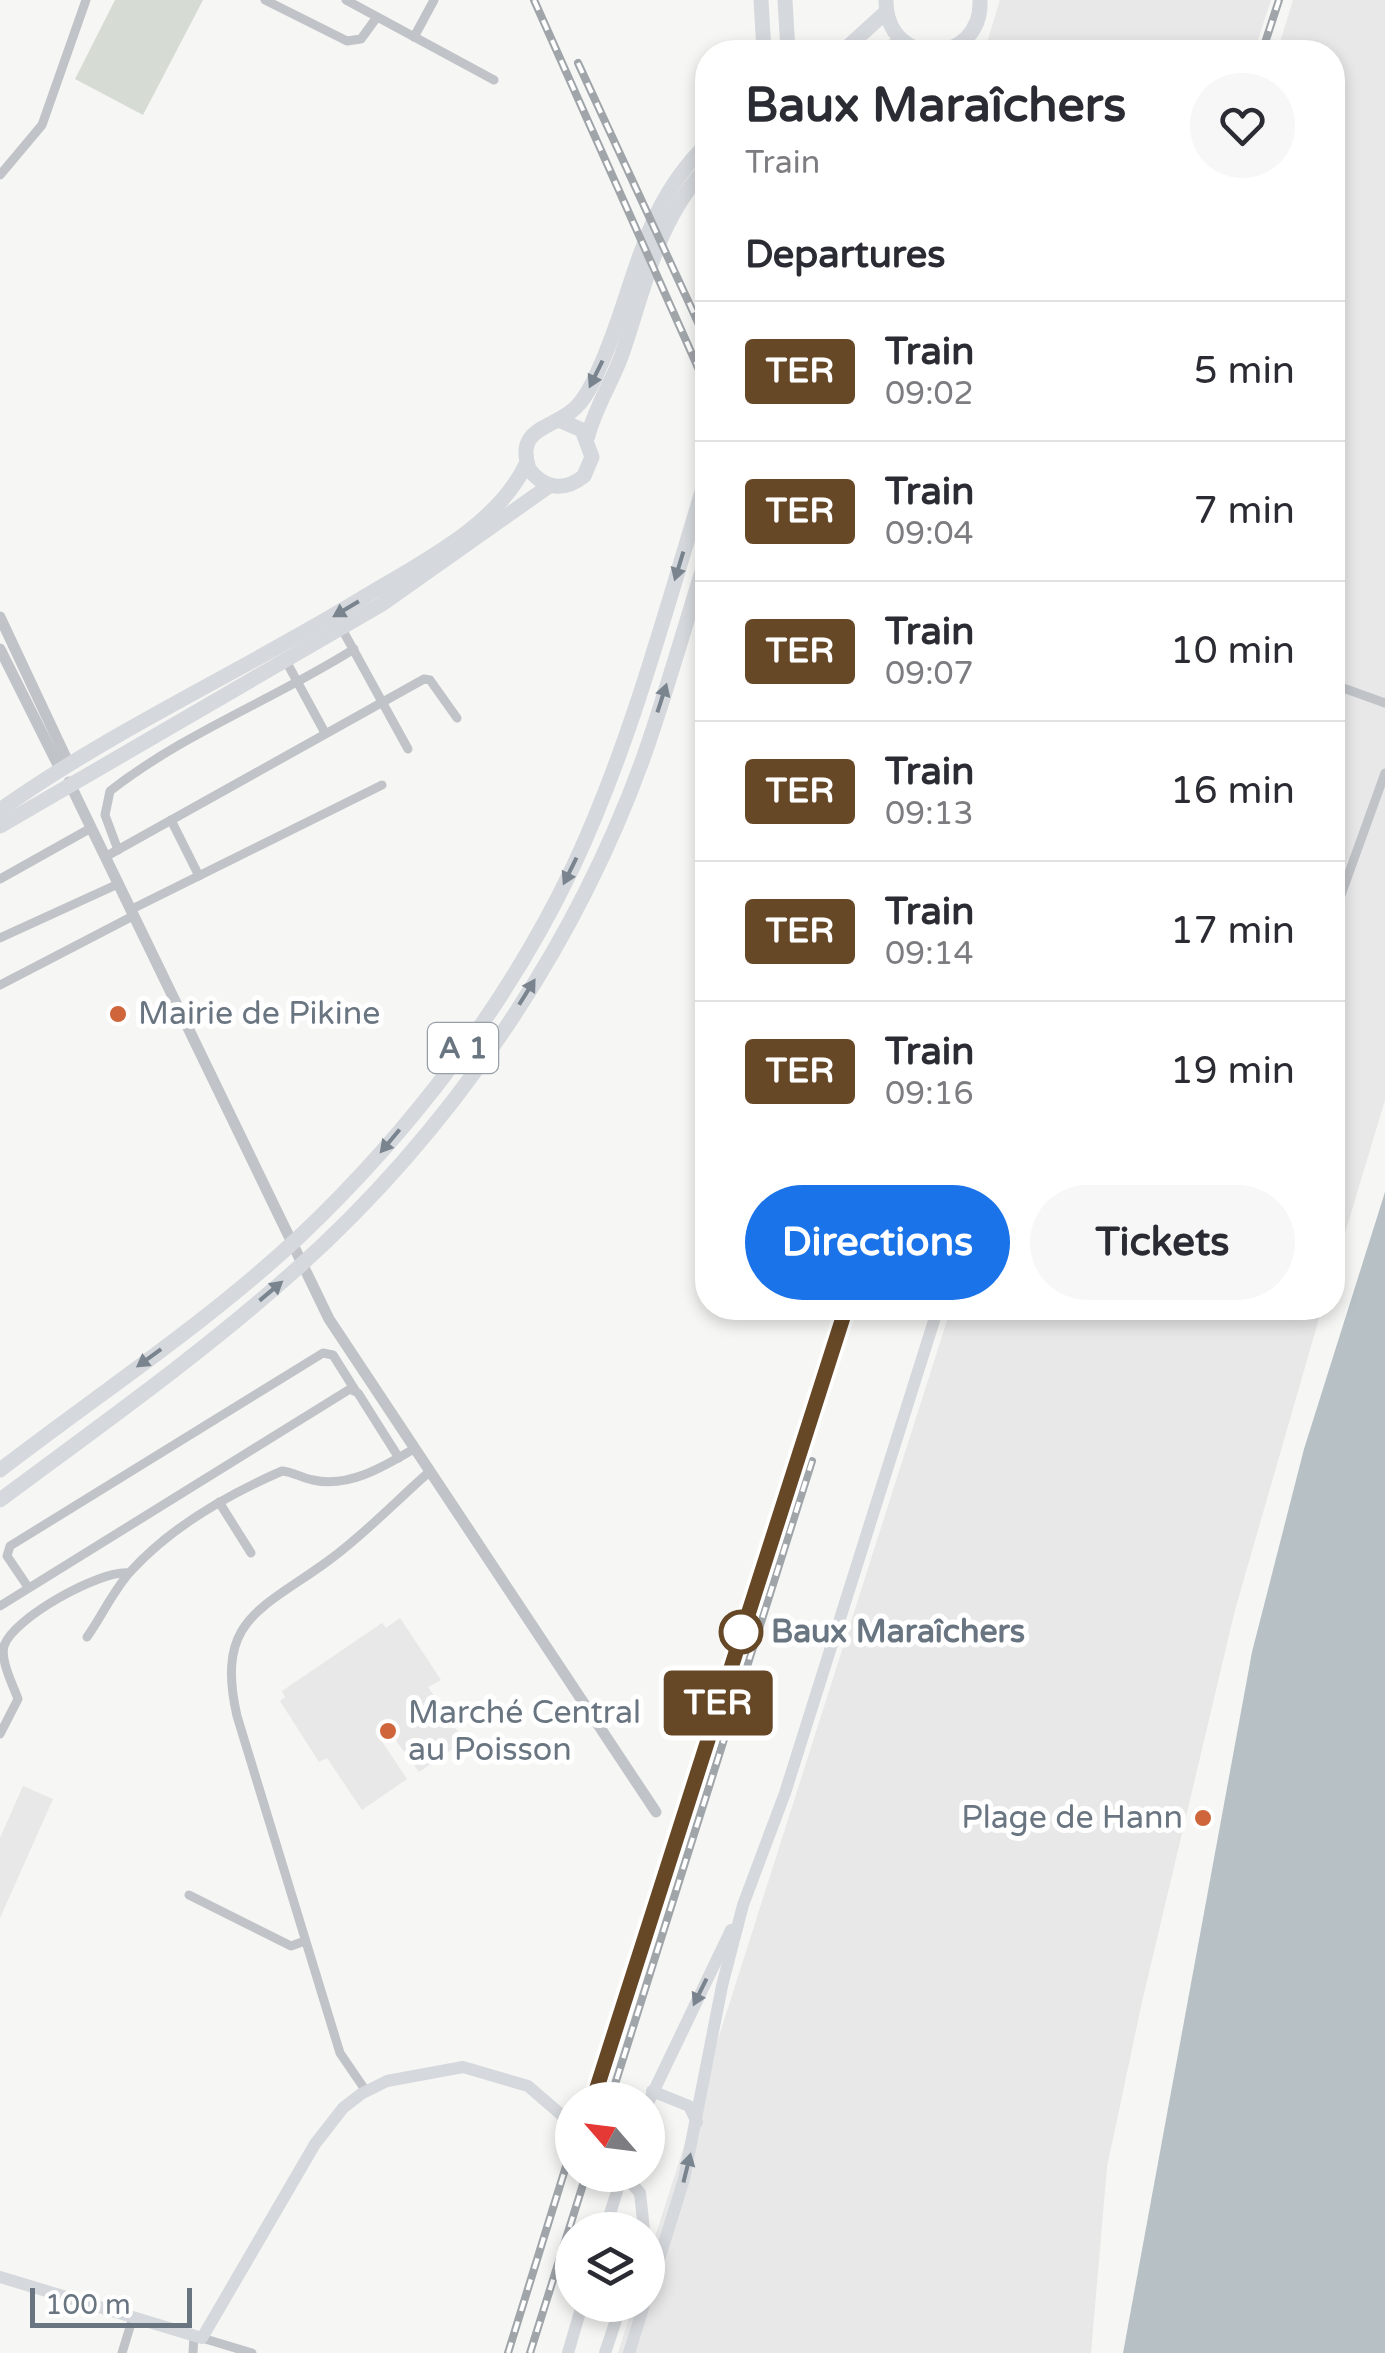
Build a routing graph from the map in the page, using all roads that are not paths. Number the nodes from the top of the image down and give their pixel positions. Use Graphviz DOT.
graph roads {
  1 [pos="86,0"];
  2 [pos="265,0"];
  3 [pos="346,0"];
  4 [pos="434,0"];
  5 [pos="761,0"];
  6 [pos="786,0"];
  7 [pos="980,0"];
  8 [pos="886,6"];
  9 [pos="376,17"];
  10 [pos="414,37"];
  11 [pos="763,40"];
  12 [pos="788,40"];
  13 [pos="853,40"];
  14 [pos="903,40"];
  15 [pos="964,40"];
  16 [pos="494,80"];
  17 [pos="695,160"];
  18 [pos="0,175"];
  19 [pos="695,184"];
  20 [pos="559,420"];
  21 [pos="588,436"];
  22 [pos="526,462"];
  23 [pos="549,486"];
  24 [pos="695,512"];
  25 [pos="695,593"];
  26 [pos="0,617"];
  27 [pos="342,629"];
  28 [pos="0,649"];
  29 [pos="354,649"];
  30 [pos="286,661"];
  31 [pos="298,684"];
  32 [pos="1345,689"];
  33 [pos="379,700"];
  34 [pos="1385,703"];
  35 [pos="457,718"];
  36 [pos="324,731"];
  37 [pos="408,749"];
  38 [pos="66,772"];
  39 [pos="1385,773"];
  40 [pos="382,785"];
  41 [pos="0,810"];
  42 [pos="171,820"];
  43 [pos="0,826"];
  44 [pos="91,828"];
  45 [pos="118,850"];
  46 [pos="106,858"];
  47 [pos="199,876"];
  48 [pos="0,879"];
  49 [pos="118,884"];
  50 [pos="1345,884"];
  51 [pos="131,913"];
  52 [pos="0,938"];
  53 [pos="0,985"];
  54 [pos="934,1320"];
  55 [pos="355,1390"];
  56 [pos="412,1450"];
  57 [pos="399,1458"];
  58 [pos="0,1470"];
  59 [pos="428,1473"];
  60 [pos="0,1500"];
  61 [pos="219,1502"];
  62 [pos="251,1553"];
  63 [pos="128,1573"];
  64 [pos="28,1588"];
  65 [pos="0,1606"];
  66 [pos="87,1636"];
  67 [pos="0,1734"];
  68 [pos="656,1812"];
  69 [pos="189,1895"];
  70 [pos="743,1905"];
  71 [pos="305,1942"];
  72 [pos="657,2082"];
  73 [pos="366,2092"];
  74 [pos="665,2100"];
  75 [pos="555,2108"];
  76 [pos="698,2122"];
  77 [pos="665,2236"];
  78 [pos="0,2277"];
  79 [pos="132,2317"];
  80 [pos="577,2322"];
  81 [pos="615,2322"];
  82 [pos="639,2322"];
  83 [pos="198,2337"];
  84 [pos="122,2353"];
  85 [pos="193,2353"];
  86 [pos="252,2353"];
  87 [pos="568,2353"];
  88 [pos="605,2353"];
  89 [pos="629,2353"];
  1 -- 18 [label="street"];
  2 -- 9 [label="street"];
  3 -- 9 [label="street"];
  4 -- 10 [label="street"];
  5 -- 11 [label="highway"];
  6 -- 12 [label="highway"];
  7 -- 15 [label="highway"];
  8 -- 13 [label="highway"];
  8 -- 14 [label="highway"];
  9 -- 10 [label="street"];
  10 -- 16 [label="street"];
  17 -- 20 [label="highway, one-way"];
  19 -- 21 [label="highway"];
  20 -- 21 [label="highway"];
  20 -- 22 [label="highway"];
  21 -- 23 [label="highway"];
  22 -- 23 [label="highway"];
  22 -- 38 [label="highway, one-way"];
  23 -- 27 [label="highway"];
  24 -- 58 [label="highway, A 1, one-way"];
  60 -- 25 [label="highway, A 1, one-way"];
  26 -- 38 [label="street"];
  27 -- 29 [label="street"];
  27 -- 30 [label="highway"];
  28 -- 38 [label="street"];
  29 -- 31 [label="street"];
  29 -- 33 [label="street"];
  30 -- 31 [label="street"];
  30 -- 38 [label="highway"];
  31 -- 36 [label="street"];
  31 -- 45 [label="street"];
  32 -- 34 [label="street"];
  33 -- 35 [label="street"];
  33 -- 36 [label="street"];
  33 -- 37 [label="street"];
  36 -- 42 [label="street"];
  38 -- 41 [label="highway"];
  38 -- 43 [label="highway"];
  38 -- 44 [label="street"];
  39 -- 50 [label="street"];
  40 -- 47 [label="street"];
  42 -- 45 [label="street"];
  42 -- 47 [label="street"];
  44 -- 46 [label="street"];
  44 -- 48 [label="street"];
  45 -- 46 [label="street"];
  46 -- 49 [label="street"];
  47 -- 51 [label="street"];
  49 -- 51 [label="street"];
  49 -- 52 [label="street"];
  51 -- 53 [label="street"];
  51 -- 56 [label="street"];
  54 -- 70 [label="main road"];
  55 -- 57 [label="street"];
  55 -- 64 [label="street"];
  55 -- 64 [label="street"];
  56 -- 57 [label="street"];
  56 -- 59 [label="street"];
  57 -- 61 [label="street"];
  59 -- 68 [label="street"];
  59 -- 71 [label="street"];
  61 -- 62 [label="street"];
  61 -- 63 [label="street"];
  63 -- 66 [label="street"];
  63 -- 67 [label="street"];
  64 -- 65 [label="street"];
  69 -- 71 [label="street"];
  70 -- 72 [label="main road, one-way"];
  70 -- 76 [label="main road"];
  71 -- 73 [label="street"];
  73 -- 75 [label="main road"];
  73 -- 83 [label="main road"];
  74 -- 76 [label="main road"];
  77 -- 76 [label="main road, one-way"];
  78 -- 79 [label="main road"];
  79 -- 83 [label="main road"];
  79 -- 84 [label="street"];
  80 -- 87 [label="main road"];
  81 -- 88 [label="main road"];
  82 -- 89 [label="main road"];
  83 -- 85 [label="street"];
  83 -- 86 [label="street"];
}
